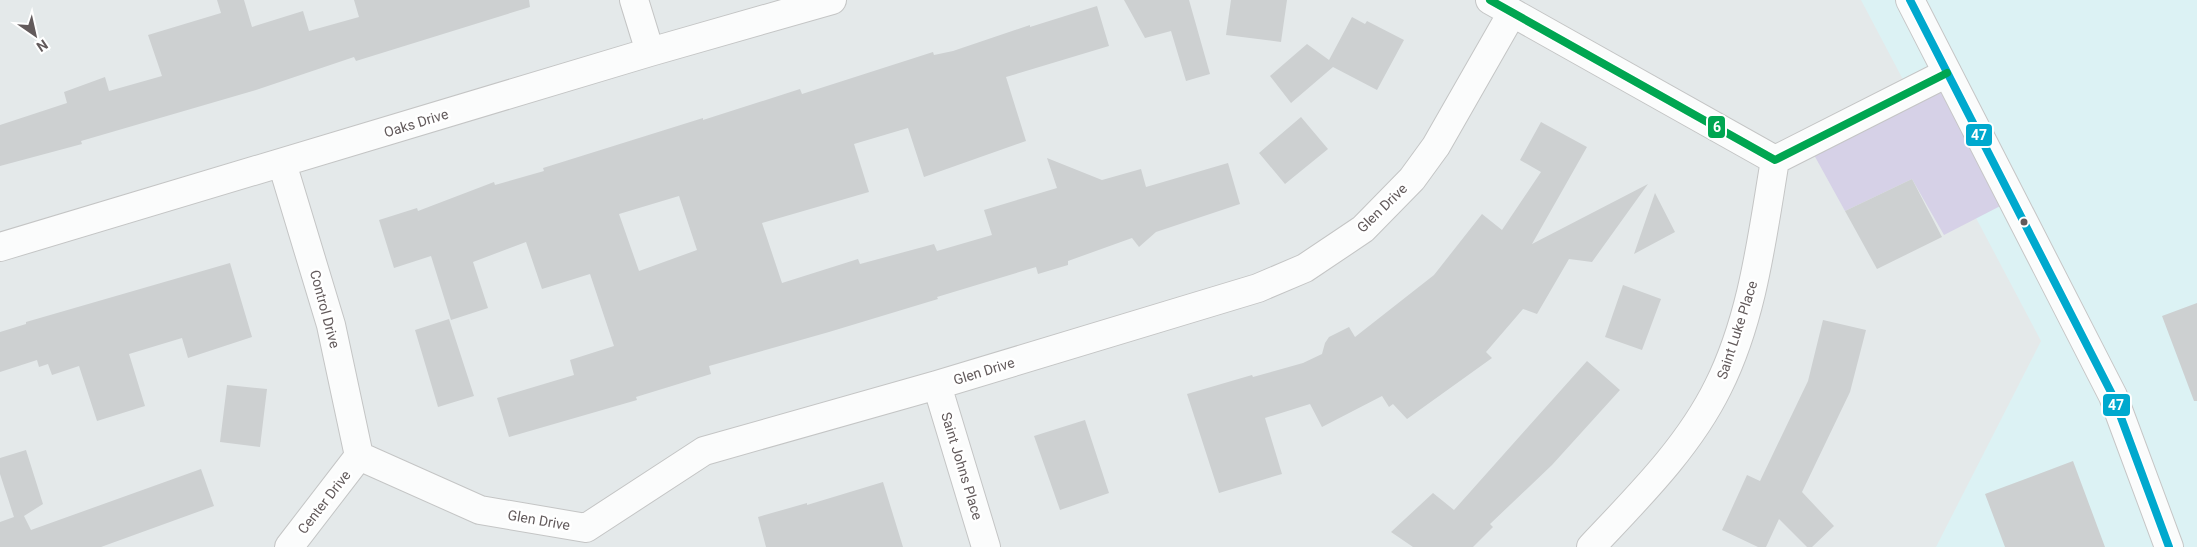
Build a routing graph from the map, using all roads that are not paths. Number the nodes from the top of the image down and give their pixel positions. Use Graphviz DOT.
graph roads {
  1 [pos="634,0"];
  2 [pos="832,0"];
  3 [pos="1910,0"];
  4 [pos="1501,6"];
  5 [pos="650,52"];
  6 [pos="1947,73"];
  7 [pos="1775,160"];
  8 [pos="282,163"];
  9 [pos="0,246"];
  10 [pos="937,385"];
  11 [pos="360,456"];
  12 [pos="587,538"];
  13 [pos="289,547"];
  14 [pos="986,547"];
  15 [pos="1591,547"];
  16 [pos="2169,547"];
  1 -- 5 [label="street"];
  2 -- 5 [label="street, Oaks Drive"];
  3 -- 6 [label="street"];
  4 -- 7 [label="street"];
  4 -- 10 [label="street, Glen Drive"];
  5 -- 8 [label="street, Oaks Drive"];
  6 -- 7 [label="street"];
  6 -- 16 [label="street"];
  7 -- 15 [label="street, Saint Luke Place"];
  8 -- 9 [label="street, Oaks Drive"];
  8 -- 11 [label="street, Control Drive"];
  10 -- 12 [label="street, Glen Drive"];
  10 -- 14 [label="street, Saint Johns Place"];
  11 -- 12 [label="street, Glen Drive"];
  11 -- 13 [label="street, Center Drive"];
}
